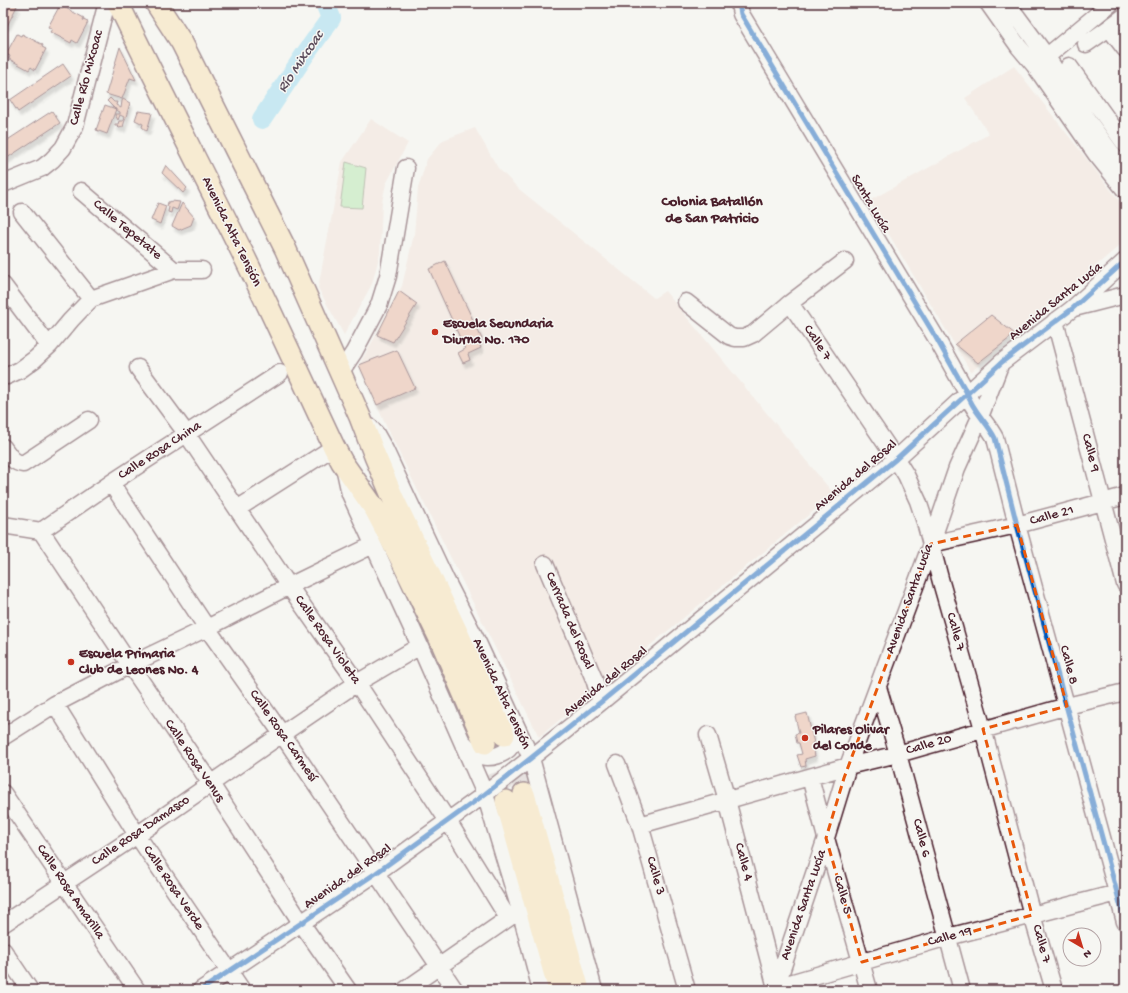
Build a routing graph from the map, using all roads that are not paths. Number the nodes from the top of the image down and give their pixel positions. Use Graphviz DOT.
graph roads {
  1 [pos="156,3"];
  2 [pos="168,3"];
  3 [pos="740,3"];
  4 [pos="988,3"];
  5 [pos="1007,3"];
  6 [pos="1111,3"];
  7 [pos="109,4"];
  8 [pos="1125,16"];
  9 [pos="1109,28"];
  10 [pos="182,43"];
  11 [pos="1086,44"];
  12 [pos="1125,49"];
  13 [pos="1041,62"];
  14 [pos="1069,66"];
  15 [pos="1120,125"];
  16 [pos="1125,144"];
  17 [pos="406,168"];
  18 [pos="1125,172"];
  19 [pos="3,184"];
  20 [pos="1125,190"];
  21 [pos="81,191"];
  22 [pos="22,212"];
  23 [pos="845,261"];
  24 [pos="1125,261"];
  25 [pos="174,270"];
  26 [pos="202,270"];
  27 [pos="3,285"];
  28 [pos="1125,295"];
  29 [pos="91,299"];
  30 [pos="686,302"];
  31 [pos="790,303"];
  32 [pos="1072,309"];
  33 [pos="1055,321"];
  34 [pos="49,346"];
  35 [pos="1002,362"];
  36 [pos="286,366"];
  37 [pos="138,368"];
  38 [pos="340,373"];
  39 [pos="3,376"];
  40 [pos="967,393"];
  41 [pos="980,417"];
  42 [pos="89,420"];
  43 [pos="186,434"];
  44 [pos="3,447"];
  45 [pos="338,454"];
  46 [pos="896,459"];
  47 [pos="111,482"];
  48 [pos="1125,496"];
  49 [pos="1103,502"];
  50 [pos="237,509"];
  51 [pos="3,525"];
  52 [pos="1017,526"];
  53 [pos="41,531"];
  54 [pos="931,544"];
  55 [pos="373,545"];
  56 [pos="545,564"];
  57 [pos="1125,584"];
  58 [pos="289,586"];
  59 [pos="207,628"];
  60 [pos="420,646"];
  61 [pos="130,665"];
  62 [pos="357,683"];
  63 [pos="878,687"];
  64 [pos="1125,692"];
  65 [pos="601,702"];
  66 [pos="55,704"];
  67 [pos="1067,706"];
  68 [pos="983,729"];
  69 [pos="510,732"];
  70 [pos="282,734"];
  71 [pos="708,735"];
  72 [pos="3,737"];
  73 [pos="463,742"];
  74 [pos="485,743"];
  75 [pos="898,754"];
  76 [pos="531,758"];
  77 [pos="617,764"];
  78 [pos="848,766"];
  79 [pos="810,777"];
  80 [pos="211,784"];
  81 [pos="3,794"];
  82 [pos="485,794"];
  83 [pos="727,800"];
  84 [pos="448,821"];
  85 [pos="640,825"];
  86 [pos="137,835"];
  87 [pos="826,838"];
  88 [pos="376,873"];
  89 [pos="64,883"];
  90 [pos="1121,892"];
  91 [pos="514,914"];
  92 [pos="1032,916"];
  93 [pos="1125,922"];
  94 [pos="3,924"];
  95 [pos="302,924"];
  96 [pos="948,937"];
  97 [pos="3,950"];
  98 [pos="862,962"];
  99 [pos="440,967"];
  100 [pos="230,972"];
  101 [pos="776,989"];
  102 [pos="30,990"];
  103 [pos="137,990"];
  104 [pos="201,990"];
  105 [pos="242,990"];
  106 [pos="348,990"];
  107 [pos="405,990"];
  108 [pos="455,990"];
  109 [pos="541,990"];
  110 [pos="559,990"];
  111 [pos="579,990"];
  112 [pos="594,990"];
  113 [pos="687,990"];
  114 [pos="869,990"];
  115 [pos="962,990"];
  116 [pos="1054,990"];
  1 -- 10 [label="main road, Avenida Alta Tensión"];
  2 -- 10 [label="main road"];
  3 -- 40 [label="street, Santa Lucía"];
  4 -- 13 [label="street"];
  5 -- 13 [label="street"];
  6 -- 13 [label="street"];
  7 -- 19 [label="street, Calle Río Mixcoac"];
  7 -- 36 [label="main road, Avenida Alta Tensión"];
  8 -- 9 [label="street"];
  9 -- 11 [label="street"];
  9 -- 12 [label="street"];
  10 -- 38 [label="main road, Avenida Alta Tensión"];
  13 -- 18 [label="street"];
  13 -- 20 [label="street"];
  14 -- 15 [label="street"];
  15 -- 16 [label="street"];
  17 -- 38 [label="street"];
  21 -- 25 [label="street, Calle Tepetate"];
  22 -- 29 [label="street"];
  23 -- 31 [label="street"];
  24 -- 32 [label="street, Avenida Santa Lucía"];
  25 -- 26 [label="street"];
  25 -- 29 [label="street"];
  27 -- 34 [label="street"];
  28 -- 32 [label="street"];
  29 -- 34 [label="street"];
  30 -- 31 [label="street"];
  31 -- 46 [label="street, Calle 7"];
  32 -- 33 [label="street, Avenida Santa Lucía"];
  33 -- 35 [label="street, Avenida Santa Lucía"];
  33 -- 49 [label="street, Calle 9"];
  34 -- 39 [label="street"];
  35 -- 40 [label="street, Avenida del Rosal"];
  35 -- 41 [label="street, Avenida Santa Lucía"];
  36 -- 43 [label="street, Calle Rosa China"];
  36 -- 45 [label="main road, Avenida Alta Tensión"];
  37 -- 43 [label="street, Calle Rosa Violeta"];
  38 -- 69 [label="main road, Avenida Alta Tensión"];
  40 -- 41 [label="street, Santa Lucía"];
  40 -- 46 [label="street, Avenida del Rosal"];
  41 -- 52 [label="street, Calle 8"];
  41 -- 54 [label="street, Avenida Santa Lucía"];
  42 -- 44 [label="street"];
  43 -- 47 [label="street, Calle Rosa China"];
  43 -- 50 [label="street, Calle Rosa Violeta"];
  45 -- 50 [label="street"];
  45 -- 55 [label="street, Avenida Alta Tensión"];
  45 -- 74 [label="main road, Avenida Alta Tensión"];
  46 -- 54 [label="street, Calle 7"];
  46 -- 65 [label="street, Avenida del Rosal"];
  47 -- 53 [label="street, Calle Rosa China"];
  47 -- 59 [label="street, Calle Rosa Carmesí"];
  48 -- 49 [label="street, Calle 21"];
  49 -- 52 [label="street, Calle 21"];
  49 -- 57 [label="street, Calle 9"];
  50 -- 58 [label="street, Calle Rosa Violeta"];
  51 -- 53 [label="street"];
  52 -- 54 [label="street, Calle 21"];
  52 -- 67 [label="street, Calle 8"];
  53 -- 61 [label="street, Calle Rosa Venus"];
  54 -- 63 [label="street, Avenida Santa Lucía"];
  54 -- 68 [label="street, Calle 7"];
  55 -- 58 [label="street"];
  55 -- 60 [label="street, Avenida Alta Tensión"];
  56 -- 65 [label="street, Cerrada del Rosal"];
  58 -- 59 [label="street"];
  58 -- 62 [label="street, Calle Rosa Violeta"];
  59 -- 61 [label="street"];
  59 -- 70 [label="street, Calle Rosa Carmesí"];
  60 -- 62 [label="street, Calle Rosa Damasco"];
  60 -- 73 [label="street, Avenida Alta Tensión"];
  61 -- 66 [label="street"];
  61 -- 80 [label="street, Calle Rosa Venus"];
  62 -- 70 [label="street, Calle Rosa Damasco"];
  62 -- 84 [label="street, Calle Rosa Violeta"];
  63 -- 75 [label="street, Calle 6"];
  63 -- 78 [label="street, Avenida Santa Lucía"];
  64 -- 67 [label="street, Calle 20"];
  65 -- 76 [label="street, Avenida del Rosal"];
  66 -- 72 [label="street"];
  66 -- 86 [label="street, Calle Rosa Verde"];
  67 -- 68 [label="street, Calle 20"];
  67 -- 90 [label="street, Calle 8"];
  68 -- 75 [label="street, Calle 20"];
  68 -- 92 [label="street, Calle 7"];
  69 -- 73 [label="street"];
  69 -- 76 [label="street, Avenida Alta Tensión"];
  70 -- 80 [label="street, Calle Rosa Damasco"];
  70 -- 88 [label="street, Calle Rosa Carmesí"];
  71 -- 83 [label="street, Calle 4"];
  73 -- 82 [label="street, Avenida Alta Tensión"];
  75 -- 78 [label="street, Calle 20"];
  75 -- 96 [label="street, Calle 6"];
  76 -- 82 [label="street, Avenida del Rosal"];
  76 -- 112 [label="street, Avenida Alta Tensión"];
  77 -- 85 [label="street, Calle 3"];
  78 -- 79 [label="street, Calle 20"];
  78 -- 87 [label="street, Avenida Santa Lucía"];
  79 -- 83 [label="street, Calle 20"];
  79 -- 87 [label="street, Calle 5"];
  80 -- 86 [label="street, Calle Rosa Damasco"];
  80 -- 95 [label="street, Calle Rosa Venus"];
  81 -- 89 [label="street, Calle Rosa Amarilla"];
  82 -- 84 [label="street, Avenida del Rosal"];
  82 -- 91 [label="street, Avenida Alta Tensión"];
  83 -- 85 [label="street, Calle 20"];
  83 -- 101 [label="street, Calle 4"];
  84 -- 88 [label="street, Avenida del Rosal"];
  84 -- 91 [label="street, Calle Rosa Violeta"];
  85 -- 113 [label="street, Calle 3"];
  86 -- 89 [label="street, Calle Rosa Damasco"];
  86 -- 100 [label="street, Calle Rosa Verde"];
  87 -- 98 [label="street, Calle 5"];
  87 -- 101 [label="street, Avenida Santa Lucía"];
  88 -- 95 [label="street, Avenida del Rosal"];
  88 -- 99 [label="street, Calle Rosa Carmesí"];
  89 -- 94 [label="street, Calle Rosa Damasco"];
  89 -- 103 [label="street, Calle Rosa Amarilla"];
  90 -- 92 [label="street, Calle 19"];
  90 -- 93 [label="street, Calle 8"];
  91 -- 99 [label="street"];
  91 -- 109 [label="street, Avenida Alta Tensión"];
  92 -- 96 [label="street, Calle 19"];
  92 -- 116 [label="street, Calle 7"];
  95 -- 100 [label="street, Avenida del Rosal"];
  95 -- 106 [label="street, Calle Rosa Venus"];
  96 -- 98 [label="street, Calle 19"];
  96 -- 115 [label="street, Calle 6"];
  97 -- 102 [label="street"];
  98 -- 101 [label="street, Calle 19"];
  98 -- 114 [label="street, Calle 5"];
  99 -- 107 [label="street"];
  99 -- 108 [label="street, Calle Rosa Carmesí"];
  100 -- 104 [label="street, Avenida del Rosal"];
  100 -- 105 [label="street, Calle Rosa Verde"];
  110 -- 111 [label="main road"];
}
